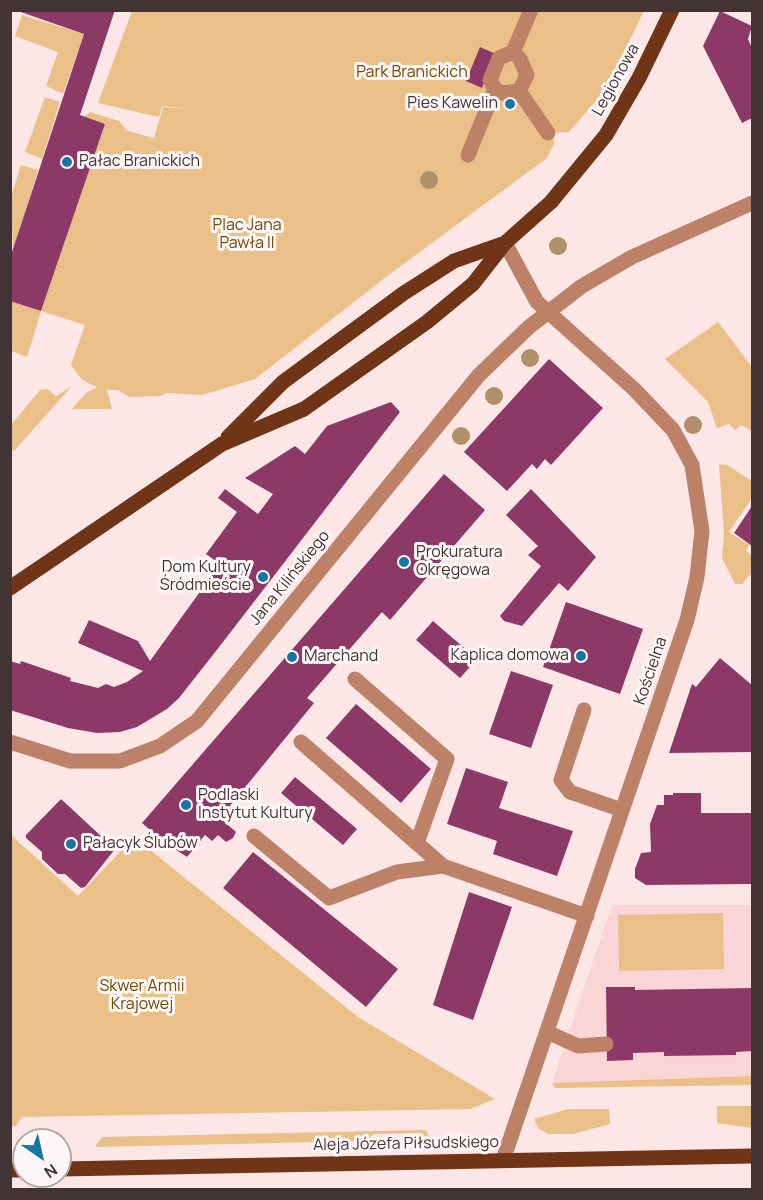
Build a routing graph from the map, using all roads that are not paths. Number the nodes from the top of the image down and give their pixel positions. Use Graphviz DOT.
graph roads {
  1 [pos="531,10"];
  2 [pos="672,10"];
  3 [pos="513,52"];
  4 [pos="495,89"];
  5 [pos="519,91"];
  6 [pos="548,133"];
  7 [pos="468,155"];
  8 [pos="753,203"];
  9 [pos="505,243"];
  10 [pos="547,313"];
  11 [pos="222,444"];
  12 [pos="10,588"];
  13 [pos="356,679"];
  14 [pos="584,710"];
  15 [pos="10,742"];
  16 [pos="301,742"];
  17 [pos="622,810"];
  18 [pos="254,836"];
  19 [pos="417,843"];
  20 [pos="443,867"];
  21 [pos="587,916"];
  22 [pos="547,1032"];
  23 [pos="606,1044"];
  24 [pos="753,1156"];
  25 [pos="503,1160"];
  26 [pos="72,1169"];
  1 -- 3 [label="street"];
  2 -- 9 [label="main road, Legionowa"];
  3 -- 4 [label="street"];
  3 -- 5 [label="street"];
  4 -- 5 [label="street"];
  4 -- 7 [label="street"];
  5 -- 6 [label="street"];
  8 -- 10 [label="street"];
  9 -- 10 [label="street, Kościelna"];
  9 -- 11 [label="main road"];
  9 -- 11 [label="main road"];
  10 -- 15 [label="street, Jana Kilińskiego"];
  10 -- 17 [label="street, Kościelna"];
  11 -- 12 [label="main road"];
  13 -- 19 [label="street"];
  14 -- 17 [label="street"];
  16 -- 19 [label="street"];
  17 -- 21 [label="street, Kościelna"];
  18 -- 20 [label="street"];
  19 -- 20 [label="street"];
  20 -- 21 [label="street"];
  21 -- 22 [label="street, Kościelna"];
  22 -- 23 [label="street"];
  22 -- 25 [label="street, Kościelna"];
  24 -- 25 [label="main road, Aleja Józefa Piłsudskiego"];
  25 -- 26 [label="main road, Aleja Józefa Piłsudskiego"];
}
